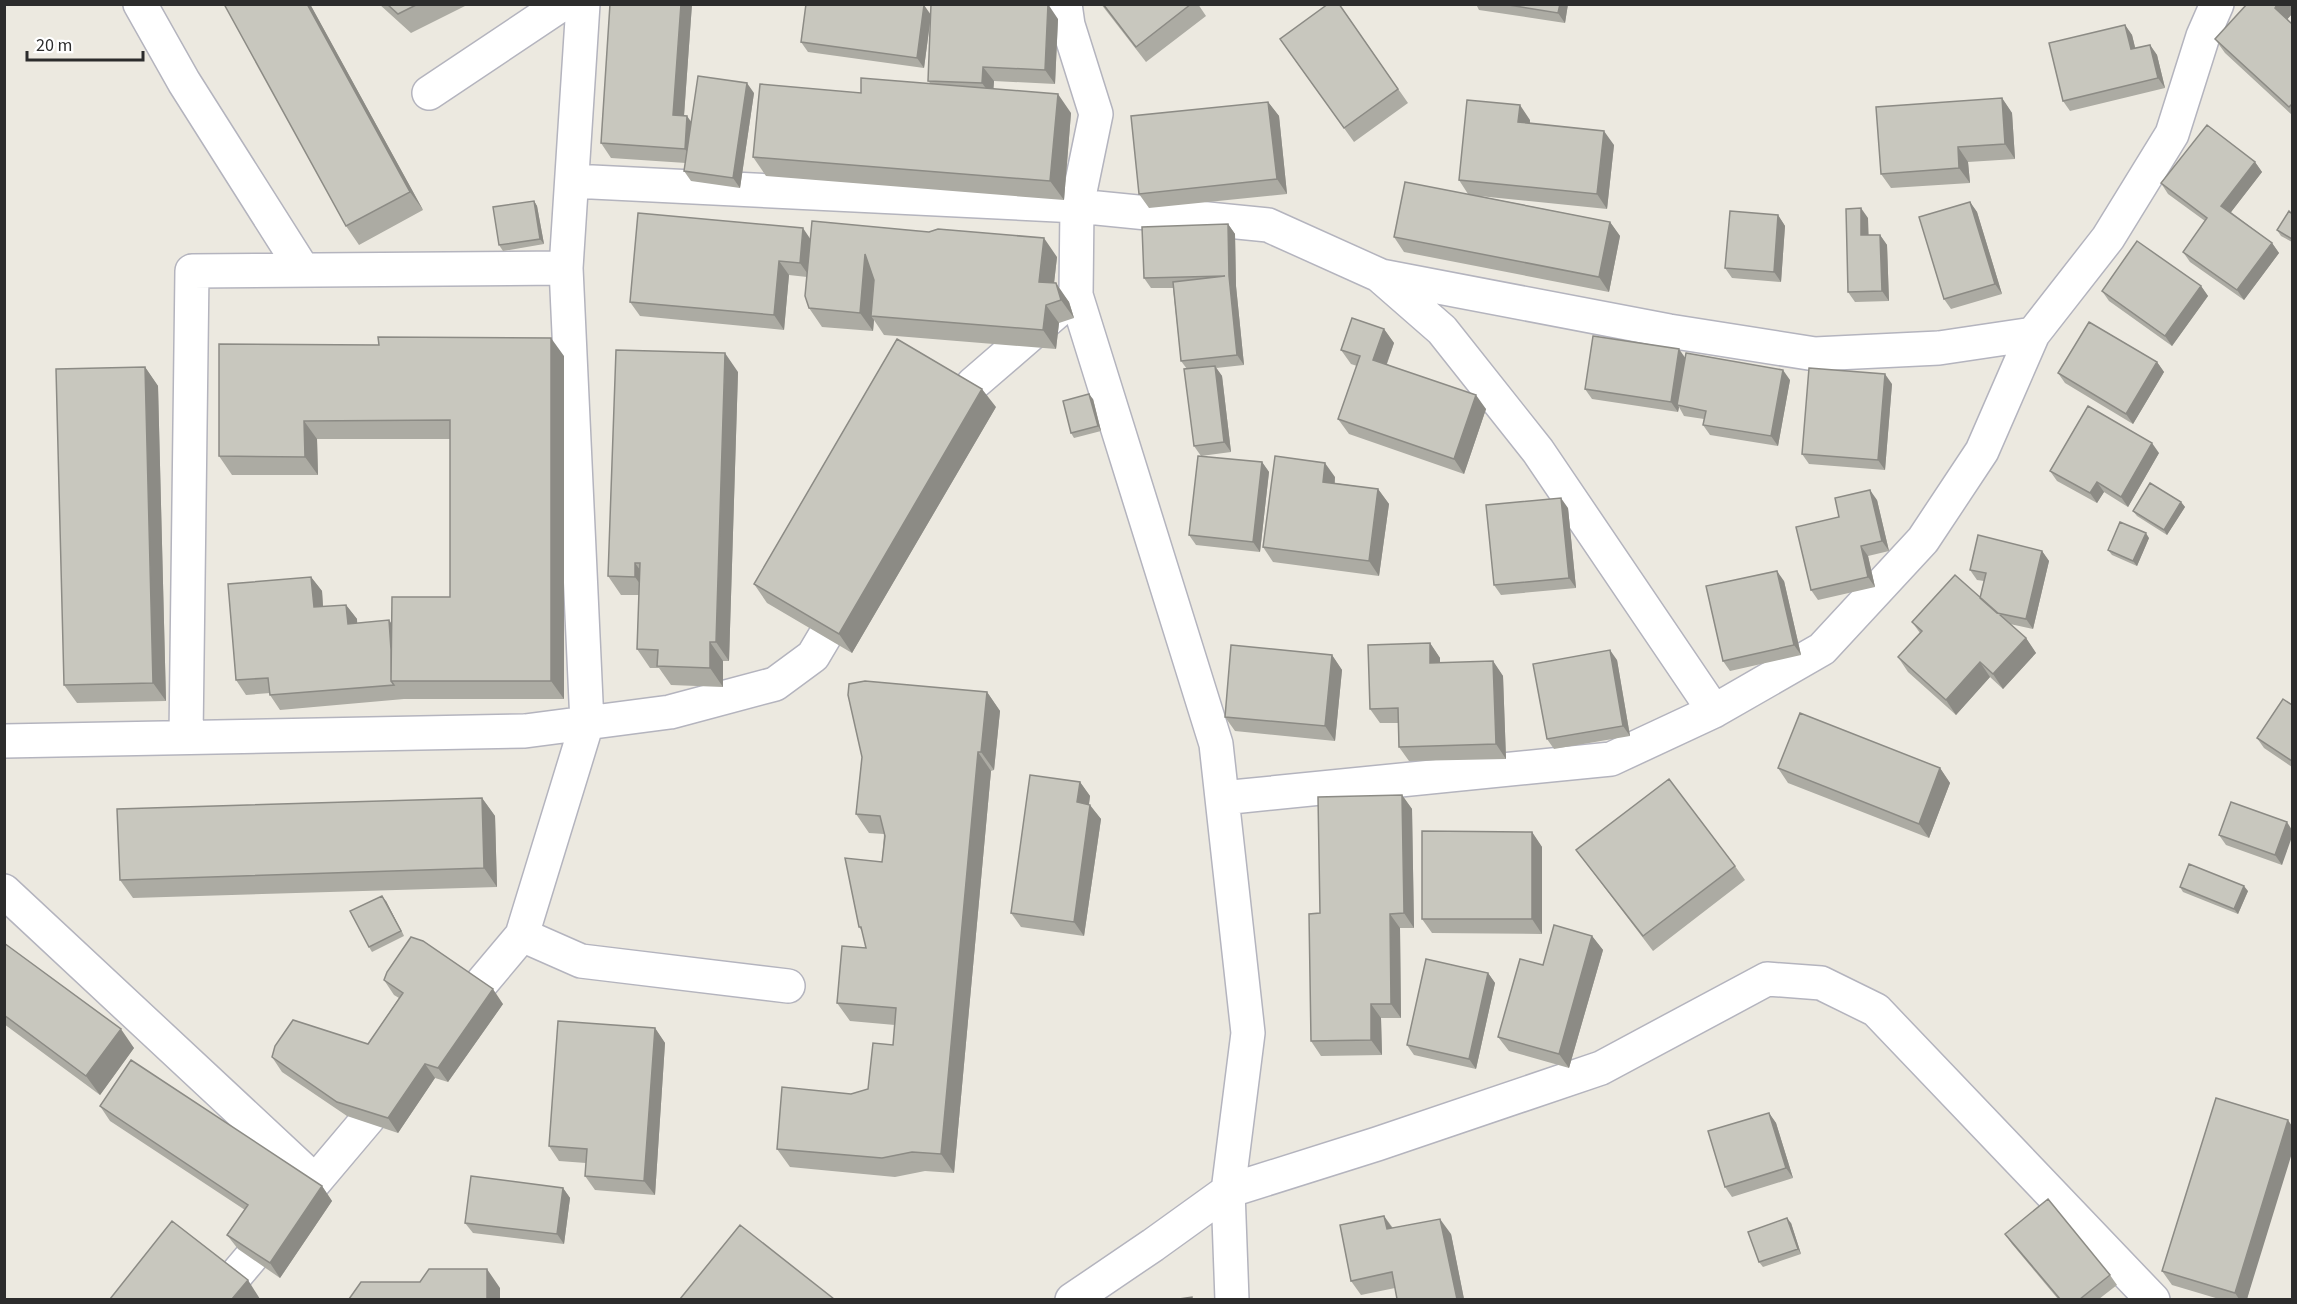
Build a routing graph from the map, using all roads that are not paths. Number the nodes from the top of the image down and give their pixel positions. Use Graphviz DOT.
graph roads {
  1 [pos="140,4"];
  2 [pos="562,4"];
  3 [pos="583,4"];
  4 [pos="1065,4"];
  5 [pos="2217,4"];
  6 [pos="429,93"];
  7 [pos="572,181"];
  8 [pos="1077,206"];
  9 [pos="566,268"];
  10 [pos="303,270"];
  11 [pos="1379,275"];
  12 [pos="1076,295"];
  13 [pos="2033,334"];
  14 [pos="938,444"];
  15 [pos="861,575"];
  16 [pos="1714,711"];
  17 [pos="586,723"];
  18 [pos="186,737"];
  19 [pos="4,741"];
  20 [pos="1222,798"];
  21 [pos="4,891"];
  22 [pos="522,935"];
  23 [pos="788,986"];
  24 [pos="438,1035"];
  25 [pos="415,1063"];
  26 [pos="315,1181"];
  27 [pos="1228,1191"];
  28 [pos="215,1299"];
  29 [pos="1072,1299"];
  30 [pos="1232,1299"];
  31 [pos="2153,1299"];
  1 -- 10 [label="street"];
  2 -- 6 [label="street"];
  3 -- 7 [label="street"];
  4 -- 8 [label="street"];
  5 -- 13 [label="street"];
  7 -- 8 [label="street"];
  7 -- 9 [label="street"];
  8 -- 11 [label="street"];
  8 -- 12 [label="street"];
  9 -- 10 [label="street"];
  9 -- 17 [label="street"];
  10 -- 18 [label="street"];
  11 -- 13 [label="street"];
  11 -- 16 [label="street"];
  12 -- 14 [label="street"];
  12 -- 20 [label="street"];
  13 -- 16 [label="street"];
  15 -- 17 [label="street"];
  16 -- 20 [label="street"];
  17 -- 18 [label="street"];
  17 -- 22 [label="street"];
  18 -- 19 [label="street"];
  20 -- 27 [label="street"];
  21 -- 26 [label="street"];
  22 -- 23 [label="street"];
  22 -- 24 [label="street"];
  25 -- 26 [label="street"];
  26 -- 28 [label="street"];
  27 -- 29 [label="street"];
  27 -- 30 [label="street"];
  27 -- 31 [label="street"];
}
